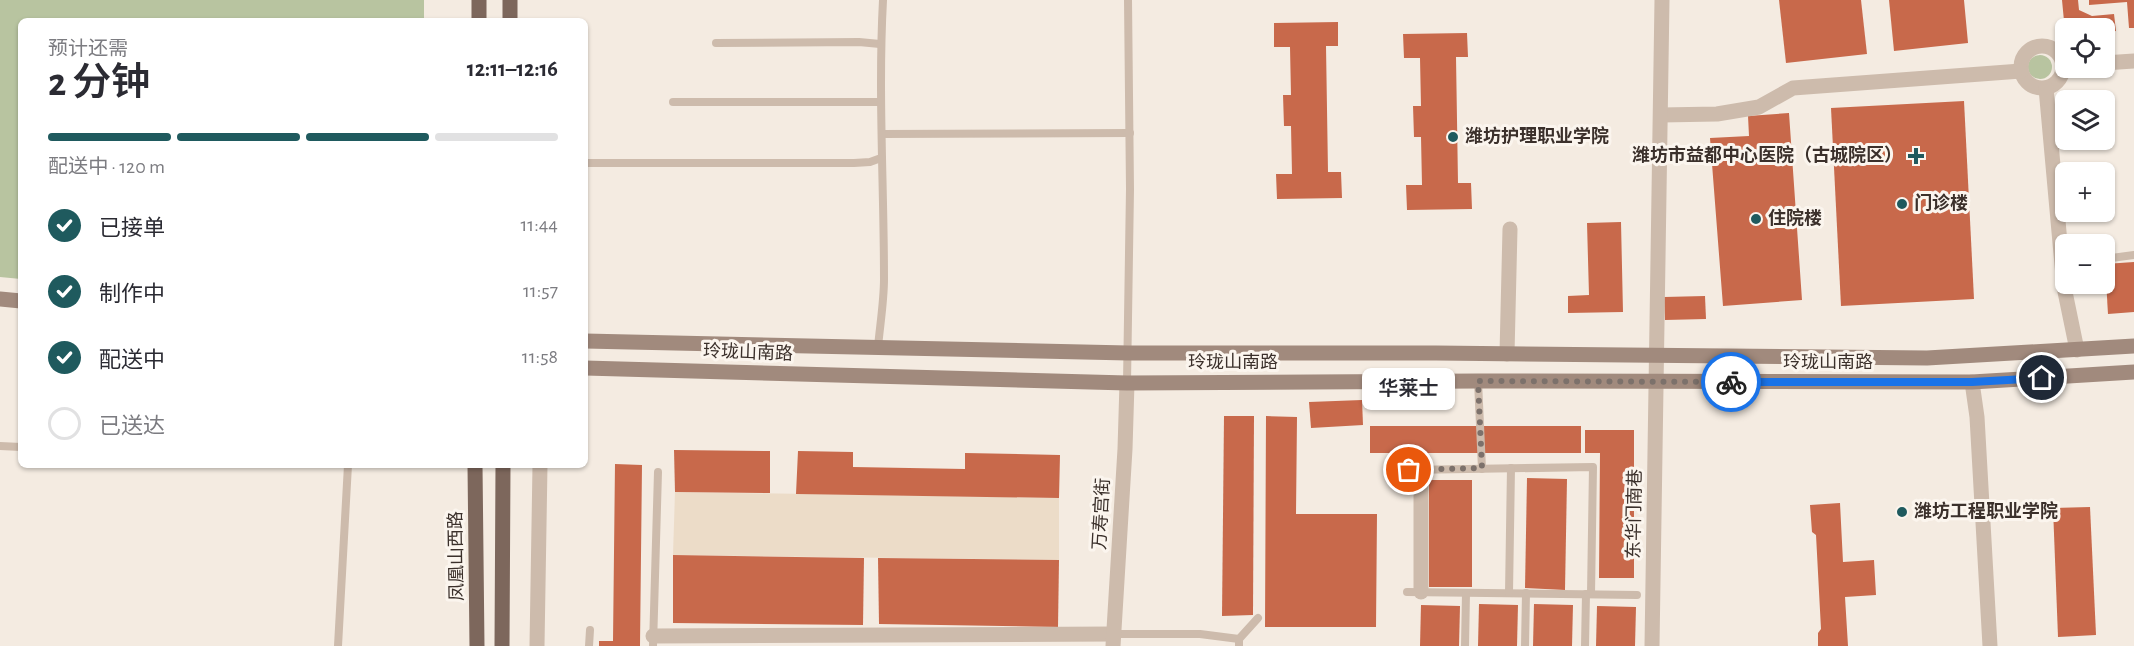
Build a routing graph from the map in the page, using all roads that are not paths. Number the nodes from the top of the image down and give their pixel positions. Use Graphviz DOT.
graph roads {
  1 [pos="479,0"];
  2 [pos="510,0"];
  3 [pos="883,0"];
  4 [pos="1128,0"];
  5 [pos="1662,0"];
  6 [pos="479,18"];
  7 [pos="510,18"];
  8 [pos="716,43"];
  9 [pos="880,44"];
  10 [pos="2055,52"];
  11 [pos="2134,61"];
  12 [pos="2115,62"];
  13 [pos="2021,71"];
  14 [pos="2059,78"];
  15 [pos="2046,88"];
  16 [pos="673,102"];
  17 [pos="881,102"];
  18 [pos="1661,115"];
  19 [pos="1130,133"];
  20 [pos="882,135"];
  21 [pos="881,158"];
  22 [pos="588,163"];
  23 [pos="1509,229"];
  24 [pos="2060,234"];
  25 [pos="2134,255"];
  26 [pos="2115,258"];
  27 [pos="2066,294"];
  28 [pos="0,299"];
  29 [pos="18,301"];
  30 [pos="588,341"];
  31 [pos="2134,346"];
  32 [pos="878,347"];
  33 [pos="2078,350"];
  34 [pos="1128,353"];
  35 [pos="1507,354"];
  36 [pos="1658,356"];
  37 [pos="588,368"];
  38 [pos="2134,372"];
  39 [pos="1478,381"];
  40 [pos="1658,382"];
  41 [pos="1972,382"];
  42 [pos="1127,383"];
  43 [pos="0,446"];
  44 [pos="18,447"];
  45 [pos="348,468"];
  46 [pos="475,468"];
  47 [pos="503,468"];
  48 [pos="540,468"];
  49 [pos="1482,468"];
  50 [pos="1511,468"];
  51 [pos="1415,469"];
  52 [pos="658,472"];
  53 [pos="1414,592"];
  54 [pos="1466,593"];
  55 [pos="1509,593"];
  56 [pos="1526,593"];
  57 [pos="1588,594"];
  58 [pos="1637,595"];
  59 [pos="1258,618"];
  60 [pos="590,630"];
  61 [pos="1113,640"];
  62 [pos="653,641"];
  63 [pos="714,641"];
  64 [pos="1239,642"];
  65 [pos="338,646"];
  66 [pos="477,646"];
  67 [pos="502,646"];
  68 [pos="537,646"];
  69 [pos="589,646"];
  70 [pos="1465,646"];
  71 [pos="1525,646"];
  72 [pos="1585,646"];
  73 [pos="1652,646"];
  74 [pos="1990,646"];
  1 -- 6 [label="main road"];
  2 -- 7 [label="main road"];
  3 -- 9 [label="lane"];
  4 -- 19 [label="lane"];
  5 -- 18 [label="street, 东华门南巷"];
  8 -- 9 [label="lane"];
  9 -- 17 [label="lane"];
  10 -- 13 [label="street"];
  11 -- 12 [label="street"];
  13 -- 15 [label="street"];
  13 -- 18 [label="street"];
  14 -- 15 [label="street"];
  15 -- 24 [label="street"];
  16 -- 17 [label="lane"];
  17 -- 20 [label="lane"];
  18 -- 36 [label="street, 东华门南巷"];
  19 -- 20 [label="lane"];
  19 -- 34 [label="lane"];
  20 -- 21 [label="lane"];
  21 -- 22 [label="lane"];
  21 -- 32 [label="lane"];
  23 -- 35 [label="street"];
  25 -- 26 [label="lane"];
  27 -- 33 [label="street"];
  28 -- 29 [label="main road"];
  30 -- 32 [label="main road, 玲珑山南路"];
  31 -- 33 [label="main road, 玲珑山南路"];
  32 -- 34 [label="main road, 玲珑山南路"];
  33 -- 36 [label="main road, 玲珑山南路"];
  34 -- 35 [label="main road, 玲珑山南路"];
  34 -- 42 [label="lane"];
  35 -- 36 [label="main road, 玲珑山南路"];
  36 -- 40 [label="street, 东华门南巷"];
  37 -- 42 [label="main road, 玲珑山南路"];
  38 -- 41 [label="main road, 玲珑山南路"];
  39 -- 40 [label="main road, 玲珑山南路"];
  39 -- 42 [label="main road, 玲珑山南路"];
  39 -- 49 [label="lane"];
  40 -- 41 [label="main road, 玲珑山南路"];
  40 -- 73 [label="street, 东华门南巷"];
  41 -- 74 [label="street"];
  42 -- 61 [label="street, 万寿宫街"];
  43 -- 44 [label="lane"];
  45 -- 65 [label="lane"];
  46 -- 66 [label="main road, 凤凰山西路"];
  47 -- 67 [label="main road"];
  48 -- 68 [label="street"];
  49 -- 50 [label="lane"];
  49 -- 51 [label="lane"];
  50 -- 55 [label="lane"];
  50 -- 57 [label="lane"];
  51 -- 53 [label="street"];
  52 -- 62 [label="lane"];
  53 -- 54 [label="lane"];
  54 -- 55 [label="lane"];
  54 -- 70 [label="lane"];
  55 -- 56 [label="lane"];
  56 -- 57 [label="lane"];
  56 -- 71 [label="lane"];
  57 -- 58 [label="lane"];
  57 -- 72 [label="lane"];
  59 -- 64 [label="lane"];
  60 -- 69 [label="lane"];
  61 -- 63 [label="street"];
  61 -- 64 [label="lane"];
  62 -- 63 [label="street"];
}
